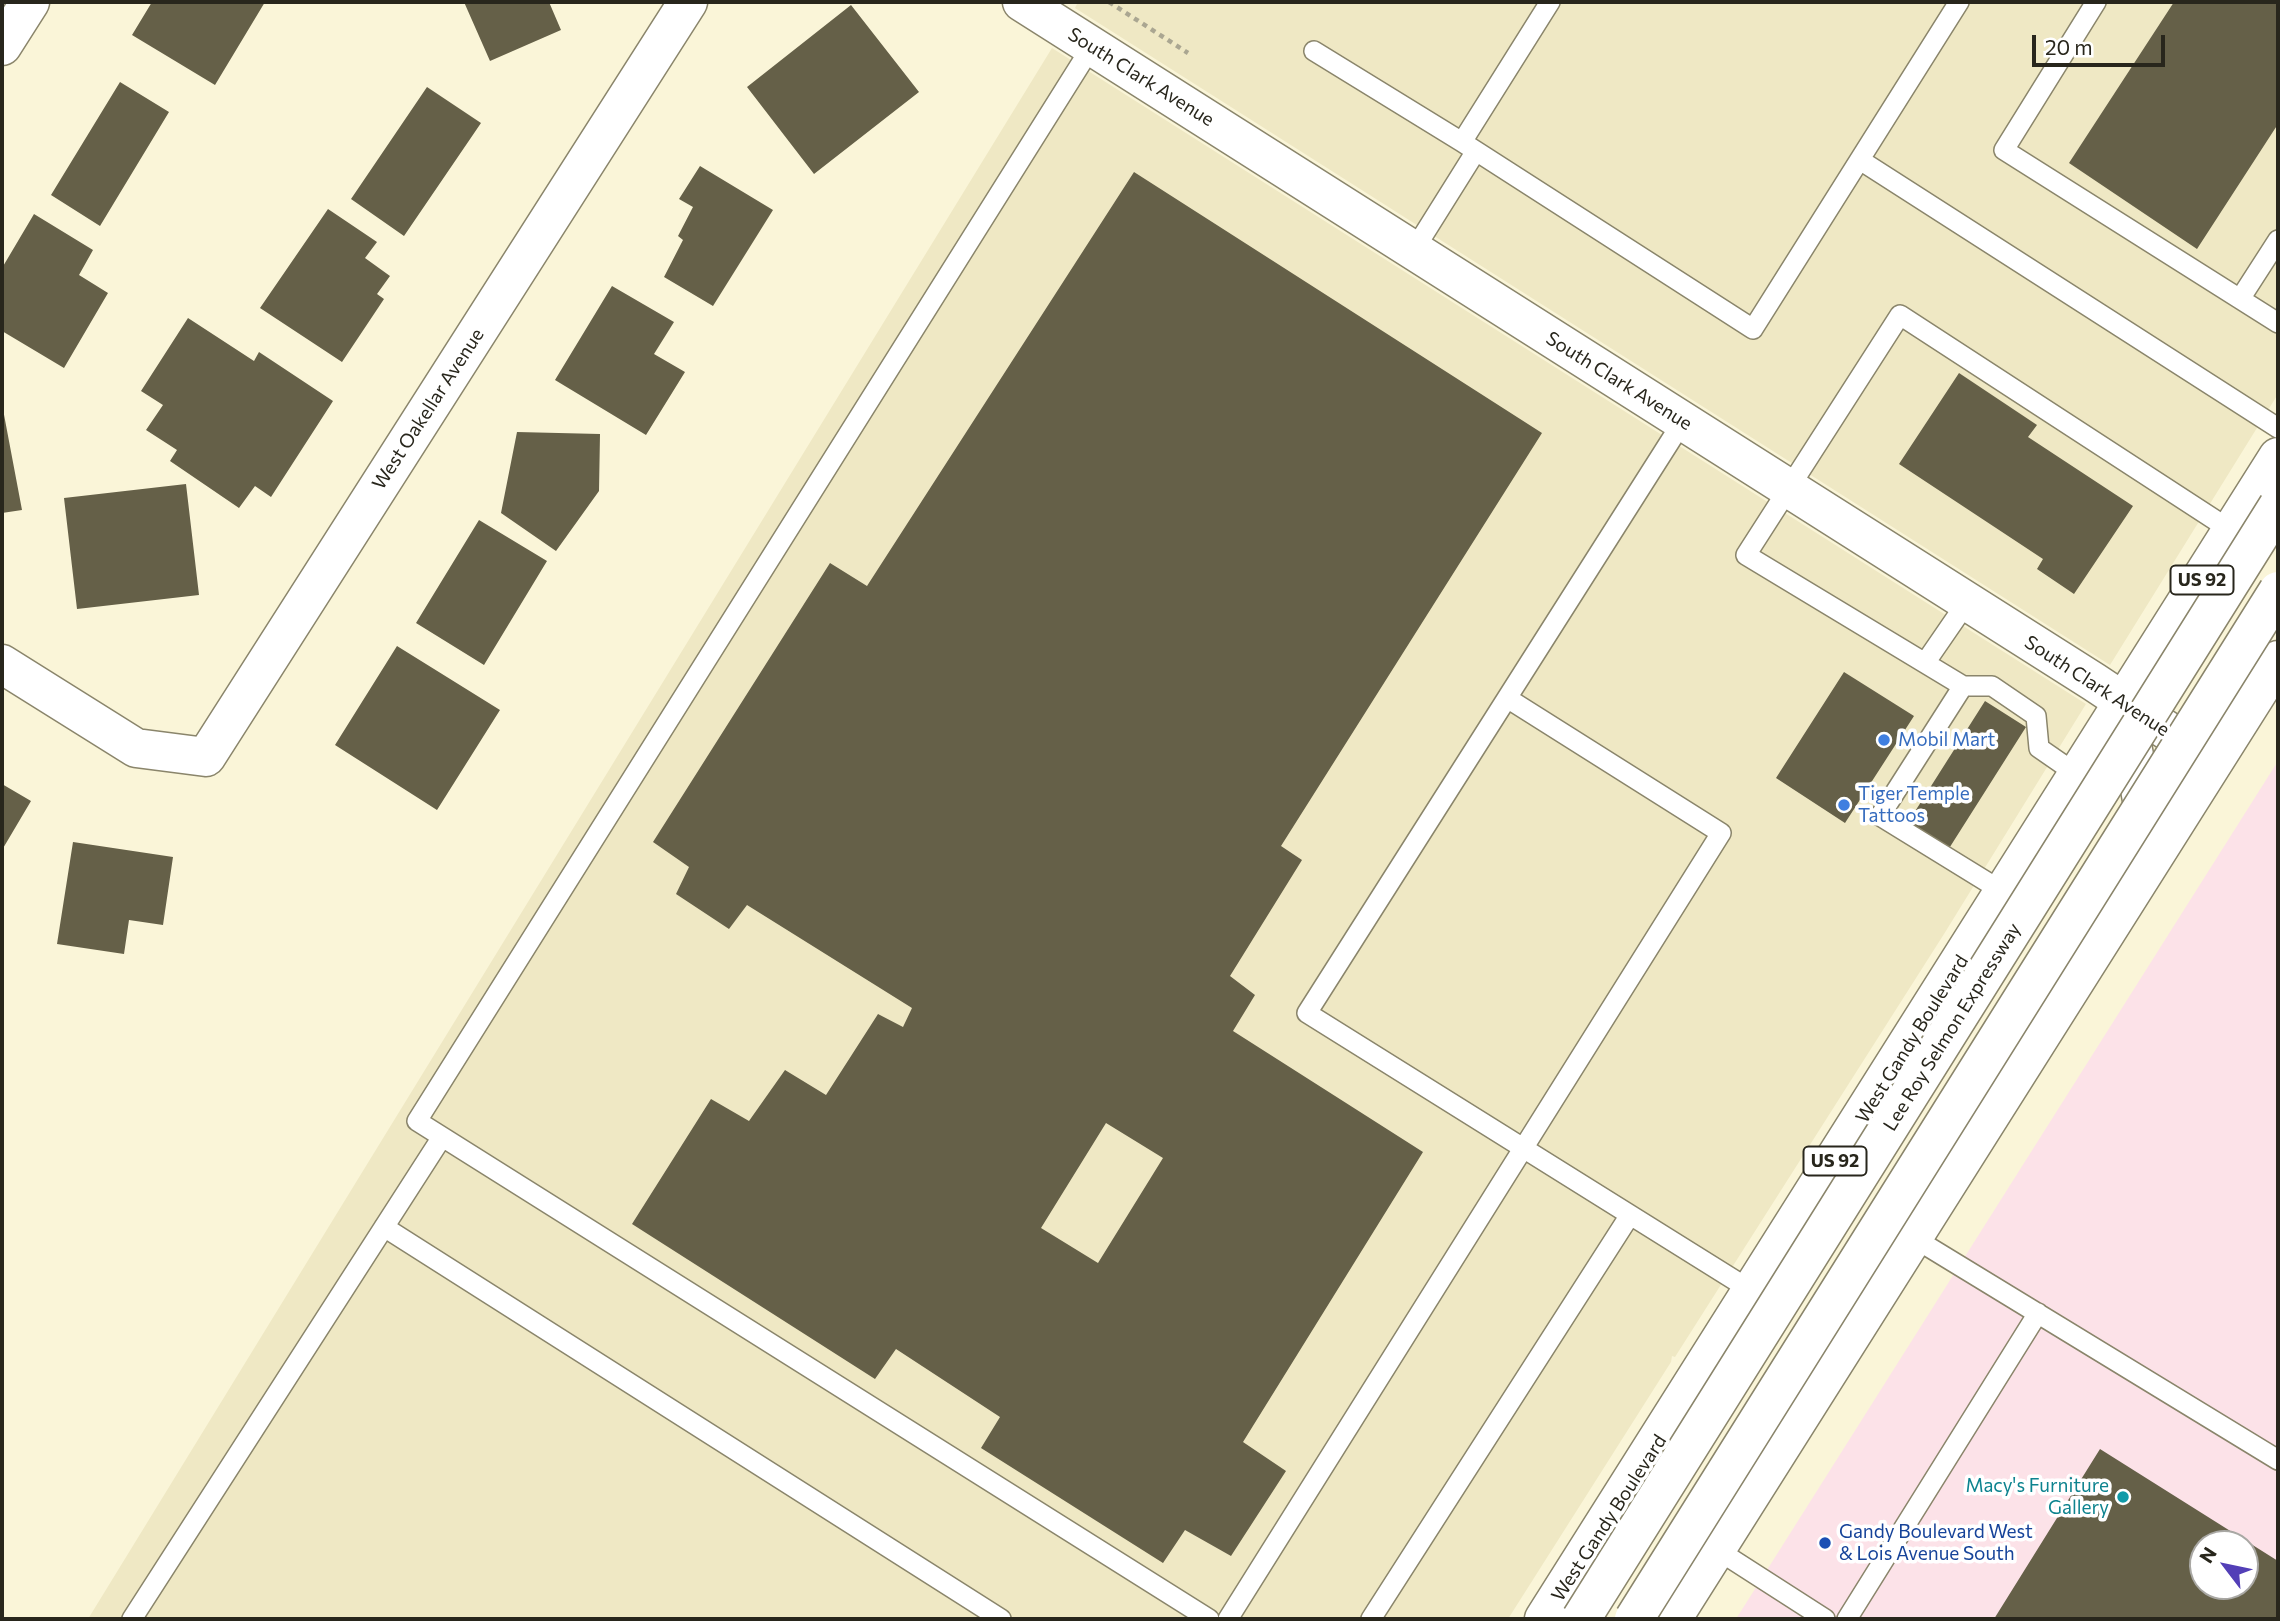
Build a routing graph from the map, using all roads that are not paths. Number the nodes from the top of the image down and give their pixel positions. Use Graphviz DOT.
graph roads {
  1 [pos="30,2"];
  2 [pos="688,2"];
  3 [pos="1022,2"];
  4 [pos="1550,2"];
  5 [pos="1959,2"];
  6 [pos="2096,2"];
  7 [pos="2,46"];
  8 [pos="1092,46"];
  9 [pos="1314,51"];
  10 [pos="1469,146"];
  11 [pos="1860,160"];
  12 [pos="2278,240"];
  13 [pos="1414,250"];
  14 [pos="2240,299"];
  15 [pos="2278,323"];
  16 [pos="1683,421"];
  17 [pos="2278,428"];
  18 [pos="2278,457"];
  19 [pos="1788,488"];
  20 [pos="2278,507"];
  21 [pos="2232,531"];
  22 [pos="2278,591"];
  23 [pos="1967,602"];
  24 [pos="2278,660"];
  25 [pos="1925,663"];
  26 [pos="2,664"];
  27 [pos="1963,686"];
  28 [pos="1507,698"];
  29 [pos="2125,702"];
  30 [pos="2214,762"];
  31 [pos="2078,775"];
  32 [pos="2005,893"];
  33 [pos="442,1137"];
  34 [pos="1523,1148"];
  35 [pos="1630,1215"];
  36 [pos="384,1227"];
  37 [pos="1914,1238"];
  38 [pos="1752,1291"];
  39 [pos="1868,1309"];
  40 [pos="2038,1313"];
  41 [pos="1694,1385"];
  42 [pos="2278,1460"];
  43 [pos="1717,1549"];
  44 [pos="132,1619"];
  45 [pos="1001,1619"];
  46 [pos="1209,1619"];
  47 [pos="1228,1619"];
  48 [pos="1371,1619"];
  49 [pos="1544,1619"];
  50 [pos="1572,1619"];
  51 [pos="1581,1619"];
  52 [pos="1634,1619"];
  53 [pos="1672,1619"];
  54 [pos="1825,1619"];
  55 [pos="1847,1619"];
  1 -- 7 [label="main road"];
  2 -- 26 [label="main road, West Oakellar Avenue"];
  3 -- 8 [label="main road, South Clark Avenue"];
  4 -- 10 [label="lane"];
  5 -- 11 [label="lane"];
  6 -- 14 [label="lane"];
  8 -- 13 [label="main road, South Clark Avenue"];
  8 -- 33 [label="lane"];
  9 -- 10 [label="lane"];
  10 -- 11 [label="lane"];
  10 -- 13 [label="lane"];
  11 -- 17 [label="lane"];
  12 -- 14 [label="lane"];
  13 -- 16 [label="main road, South Clark Avenue"];
  14 -- 15 [label="lane"];
  16 -- 19 [label="main road, South Clark Avenue"];
  16 -- 28 [label="lane"];
  18 -- 21 [label="main road, West Gandy Boulevard / US 92"];
  19 -- 21 [label="lane"];
  19 -- 23 [label="main road, South Clark Avenue"];
  19 -- 25 [label="lane"];
  20 -- 30 [label="main road"];
  20 -- 51 [label="main road, Lee Roy Selmon Expressway, bridge"];
  21 -- 29 [label="main road, West Gandy Boulevard / US 92"];
  22 -- 52 [label="main road, bridge"];
  23 -- 25 [label="lane"];
  23 -- 29 [label="main road, South Clark Avenue"];
  24 -- 30 [label="main road"];
  25 -- 27 [label="lane"];
  27 -- 31 [label="lane"];
  27 -- 32 [label="lane"];
  28 -- 34 [label="lane"];
  28 -- 34 [label="lane"];
  29 -- 30 [label="main road, South Clark Avenue"];
  29 -- 31 [label="main road, West Gandy Boulevard / US 92"];
  29 -- 39 [label="main road"];
  30 -- 37 [label="main road"];
  31 -- 32 [label="main road, West Gandy Boulevard / US 92"];
  32 -- 38 [label="main road, West Gandy Boulevard / US 92"];
  33 -- 36 [label="lane"];
  33 -- 46 [label="lane"];
  34 -- 35 [label="lane"];
  34 -- 47 [label="lane"];
  35 -- 38 [label="lane"];
  35 -- 48 [label="lane"];
  36 -- 44 [label="lane"];
  36 -- 45 [label="lane"];
  37 -- 39 [label="main road"];
  37 -- 40 [label="lane"];
  38 -- 41 [label="main road, West Gandy Boulevard / US 92"];
  39 -- 43 [label="main road"];
  40 -- 42 [label="lane"];
  40 -- 55 [label="lane"];
  41 -- 49 [label="main road, West Gandy Boulevard / US 92"];
  41 -- 50 [label="main road"];
  43 -- 53 [label="main road"];
  43 -- 54 [label="lane"];
}
